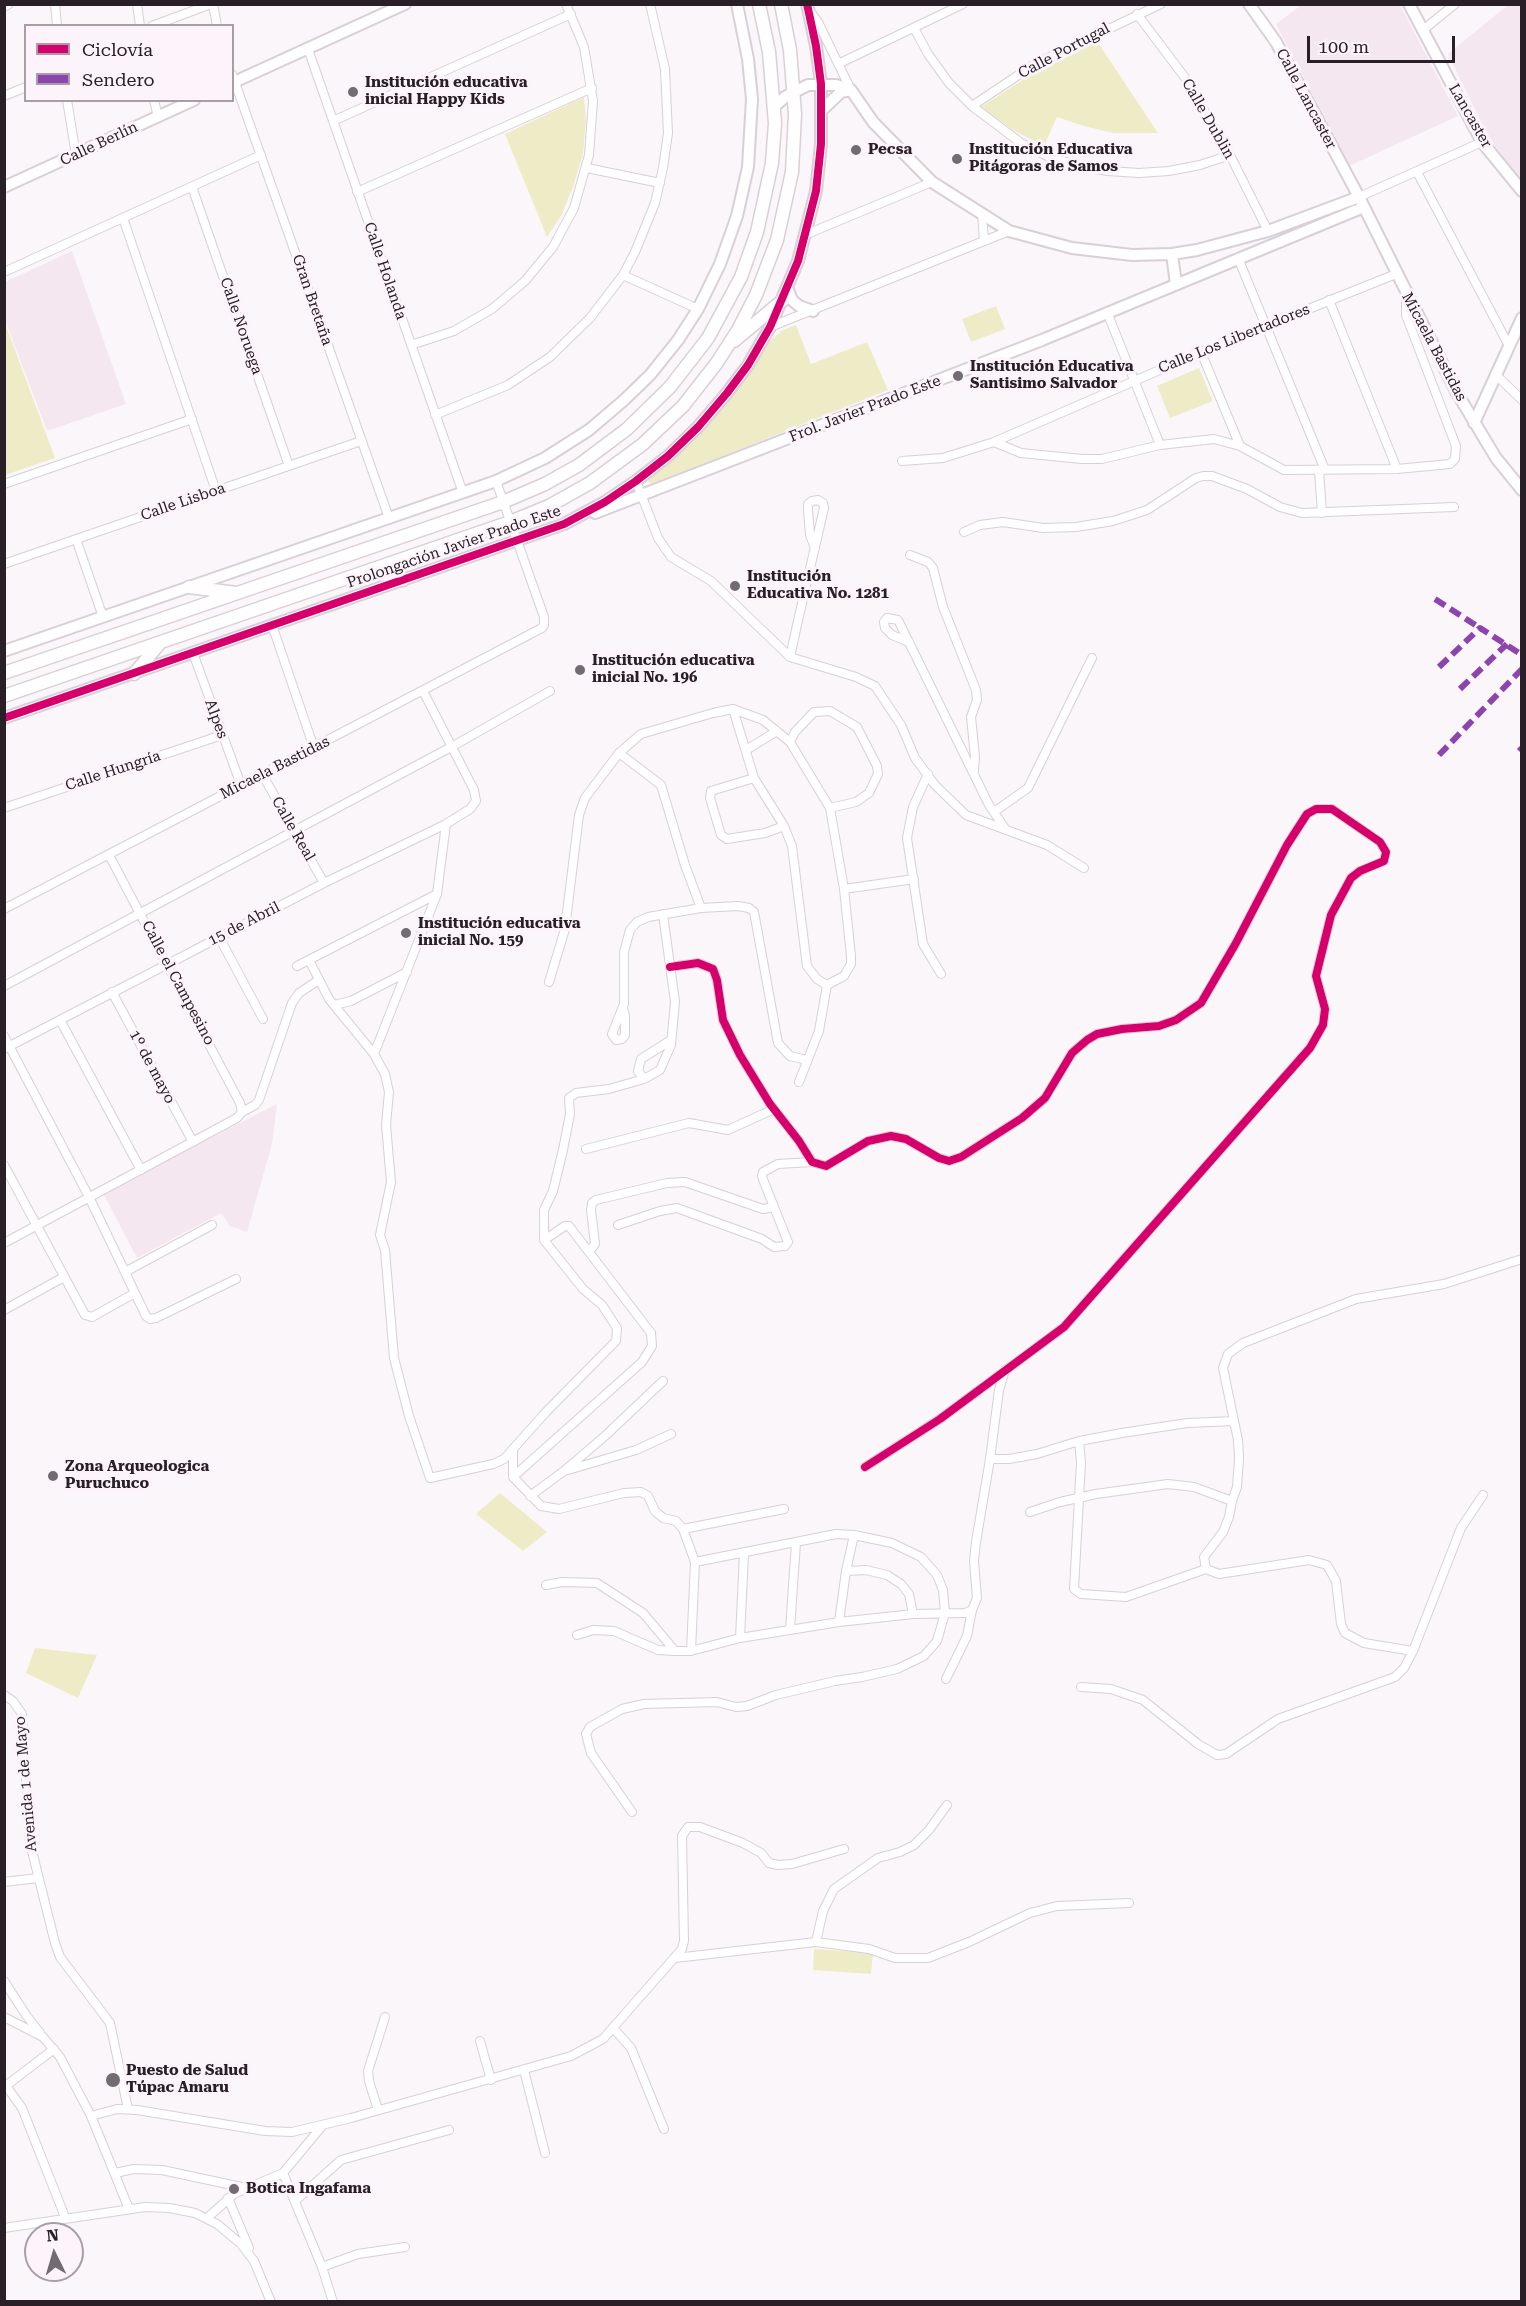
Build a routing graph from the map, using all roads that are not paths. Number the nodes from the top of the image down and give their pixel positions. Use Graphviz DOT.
graph roads {
  1 [pos="9,4"];
  2 [pos="55,4"];
  3 [pos="137,4"];
  4 [pos="212,4"];
  5 [pos="405,4"];
  6 [pos="566,4"];
  7 [pos="650,4"];
  8 [pos="737,4"];
  9 [pos="759,4"];
  10 [pos="781,4"];
  11 [pos="963,4"];
  12 [pos="1161,4"];
  13 [pos="1250,4"];
  14 [pos="1409,4"];
  15 [pos="1455,4"];
  16 [pos="807,6"];
  17 [pos="4,7"];
  18 [pos="571,14"];
  19 [pos="1137,14"];
  20 [pos="57,24"];
  21 [pos="140,24"];
  22 [pos="157,24"];
  23 [pos="217,24"];
  24 [pos="914,28"];
  25 [pos="1423,30"];
  26 [pos="308,50"];
  27 [pos="838,64"];
  28 [pos="234,79"];
  29 [pos="234,82"];
  30 [pos="821,84"];
  31 [pos="24,88"];
  32 [pos="592,88"];
  33 [pos="851,90"];
  34 [pos="795,93"];
  35 [pos="4,96"];
  36 [pos="68,102"];
  37 [pos="154,102"];
  38 [pos="190,102"];
  39 [pos="775,106"];
  40 [pos="972,106"];
  41 [pos="822,110"];
  42 [pos="158,117"];
  43 [pos="333,122"];
  44 [pos="1482,142"];
  45 [pos="76,154"];
  46 [pos="261,155"];
  47 [pos="1230,155"];
  48 [pos="587,168"];
  49 [pos="1417,172"];
  50 [pos="932,182"];
  51 [pos="660,183"];
  52 [pos="4,187"];
  53 [pos="192,187"];
  54 [pos="1521,191"];
  55 [pos="357,192"];
  56 [pos="1362,202"];
  57 [pos="982,214"];
  58 [pos="123,218"];
  59 [pos="1009,231"];
  60 [pos="1268,231"];
  61 [pos="807,234"];
  62 [pos="984,242"];
  63 [pos="1172,254"];
  64 [pos="1238,258"];
  65 [pos="4,272"];
  66 [pos="1396,274"];
  67 [pos="623,275"];
  68 [pos="1176,284"];
  69 [pos="1406,292"];
  70 [pos="785,295"];
  71 [pos="1329,300"];
  72 [pos="698,309"];
  73 [pos="813,311"];
  74 [pos="1107,312"];
  75 [pos="1520,322"];
  76 [pos="1267,325"];
  77 [pos="770,327"];
  78 [pos="1508,344"];
  79 [pos="411,345"];
  80 [pos="727,348"];
  81 [pos="1201,352"];
  82 [pos="1495,374"];
  83 [pos="1136,380"];
  84 [pos="1521,400"];
  85 [pos="435,415"];
  86 [pos="192,419"];
  87 [pos="1474,423"];
  88 [pos="361,441"];
  89 [pos="994,442"];
  90 [pos="1160,445"];
  91 [pos="1240,446"];
  92 [pos="902,461"];
  93 [pos="289,466"];
  94 [pos="1397,469"];
  95 [pos="1322,470"];
  96 [pos="496,481"];
  97 [pos="636,481"];
  98 [pos="4,484"];
  99 [pos="1521,490"];
  100 [pos="216,491"];
  101 [pos="463,493"];
  102 [pos="642,497"];
  103 [pos="503,502"];
  104 [pos="1454,507"];
  105 [pos="1322,513"];
  106 [pos="388,518"];
  107 [pos="510,522"];
  108 [pos="564,524"];
  109 [pos="964,532"];
  110 [pos="76,539"];
  111 [pos="516,541"];
  112 [pos="815,548"];
  113 [pos="910,555"];
  114 [pos="4,564"];
  115 [pos="360,573"];
  116 [pos="404,580"];
  117 [pos="189,587"];
  118 [pos="240,594"];
  119 [pos="103,617"];
  120 [pos="272,625"];
  121 [pos="162,642"];
  122 [pos="909,642"];
  123 [pos="4,651"];
  124 [pos="193,653"];
  125 [pos="790,657"];
  126 [pos="1092,658"];
  127 [pos="4,673"];
  128 [pos="134,674"];
  129 [pos="423,691"];
  130 [pos="550,691"];
  131 [pos="4,696"];
  132 [pos="733,709"];
  133 [pos="4,718"];
  134 [pos="777,731"];
  135 [pos="222,735"];
  136 [pos="790,742"];
  137 [pos="453,746"];
  138 [pos="314,748"];
  139 [pos="746,750"];
  140 [pos="619,753"];
  141 [pos="974,772"];
  142 [pos="262,774"];
  143 [pos="928,774"];
  144 [pos="754,778"];
  145 [pos="241,785"];
  146 [pos="4,808"];
  147 [pos="830,808"];
  148 [pos="994,812"];
  149 [pos="446,824"];
  150 [pos="784,826"];
  151 [pos="294,830"];
  152 [pos="1006,830"];
  153 [pos="109,855"];
  154 [pos="1084,868"];
  155 [pos="914,879"];
  156 [pos="324,883"];
  157 [pos="844,889"];
  158 [pos="437,894"];
  159 [pos="701,908"];
  160 [pos="4,909"];
  161 [pos="141,912"];
  162 [pos="663,914"];
  163 [pos="219,937"];
  164 [pos="309,960"];
  165 [pos="167,963"];
  166 [pos="297,966"];
  167 [pos="670,967"];
  168 [pos="406,972"];
  169 [pos="941,974"];
  170 [pos="319,980"];
  171 [pos="549,982"];
  172 [pos="827,985"];
  173 [pos="4,986"];
  174 [pos="112,992"];
  175 [pos="334,1005"];
  176 [pos="622,1009"];
  177 [pos="263,1019"];
  178 [pos="60,1020"];
  179 [pos="4,1036"];
  180 [pos="671,1040"];
  181 [pos="7,1048"];
  182 [pos="374,1054"];
  183 [pos="807,1060"];
  184 [pos="644,1079"];
  185 [pos="799,1082"];
  186 [pos="774,1109"];
  187 [pos="242,1112"];
  188 [pos="193,1142"];
  189 [pos="586,1149"];
  190 [pos="812,1162"];
  191 [pos="4,1165"];
  192 [pos="141,1170"];
  193 [pos="89,1197"];
  194 [pos="773,1204"];
  195 [pos="212,1225"];
  196 [pos="618,1225"];
  197 [pos="37,1226"];
  198 [pos="544,1240"];
  199 [pos="4,1243"];
  200 [pos="589,1252"];
  201 [pos="1521,1259"];
  202 [pos="125,1272"];
  203 [pos="64,1277"];
  204 [pos="236,1280"];
  205 [pos="135,1293"];
  206 [pos="4,1310"];
  207 [pos="1005,1370"];
  208 [pos="663,1381"];
  209 [pos="1234,1421"];
  210 [pos="671,1434"];
  211 [pos="1079,1441"];
  212 [pos="513,1450"];
  213 [pos="990,1459"];
  214 [pos="865,1467"];
  215 [pos="564,1471"];
  216 [pos="513,1477"];
  217 [pos="1483,1495"];
  218 [pos="530,1496"];
  219 [pos="1079,1498"];
  220 [pos="1232,1501"];
  221 [pos="784,1509"];
  222 [pos="1030,1512"];
  223 [pos="683,1529"];
  224 [pos="854,1535"];
  225 [pos="796,1543"];
  226 [pos="744,1553"];
  227 [pos="695,1562"];
  228 [pos="1206,1569"];
  229 [pos="846,1571"];
  230 [pos="546,1585"];
  231 [pos="972,1610"];
  232 [pos="945,1613"];
  233 [pos="913,1614"];
  234 [pos="839,1622"];
  235 [pos="790,1629"];
  236 [pos="577,1635"];
  237 [pos="740,1638"];
  238 [pos="675,1651"];
  239 [pos="691,1651"];
  240 [pos="1413,1651"];
  241 [pos="946,1679"];
  242 [pos="1081,1687"];
  243 [pos="4,1695"];
  244 [pos="947,1805"];
  245 [pos="632,1812"];
  246 [pos="844,1850"];
  247 [pos="38,1878"];
  248 [pos="4,1882"];
  249 [pos="1129,1903"];
  250 [pos="816,1942"];
  251 [pos="675,1958"];
  252 [pos="4,1981"];
  253 [pos="8,1995"];
  254 [pos="4,2017"];
  255 [pos="385,2017"];
  256 [pos="614,2029"];
  257 [pos="43,2037"];
  258 [pos="480,2041"];
  259 [pos="54,2049"];
  260 [pos="524,2070"];
  261 [pos="491,2080"];
  262 [pos="6,2084"];
  263 [pos="128,2109"];
  264 [pos="378,2110"];
  265 [pos="91,2116"];
  266 [pos="323,2125"];
  267 [pos="664,2129"];
  268 [pos="449,2130"];
  269 [pos="545,2153"];
  270 [pos="115,2173"];
  271 [pos="282,2173"];
  272 [pos="246,2188"];
  273 [pos="228,2198"];
  274 [pos="295,2201"];
  275 [pos="129,2209"];
  276 [pos="65,2217"];
  277 [pos="207,2218"];
  278 [pos="4,2228"];
  279 [pos="405,2247"];
  280 [pos="254,2261"];
  281 [pos="322,2267"];
  282 [pos="271,2301"];
  283 [pos="333,2301"];
  1 -- 17 [label="street"];
  2 -- 20 [label="street"];
  3 -- 21 [label="street"];
  4 -- 22 [label="street"];
  4 -- 23 [label="street"];
  5 -- 26 [label="street"];
  6 -- 18 [label="street"];
  7 -- 51 [label="street"];
  8 -- 72 [label="street"];
  9 -- 39 [label="main road, Prolongación Javier Prado Este"];
  10 -- 34 [label="main road, Prolongación Javier Prado Este"];
  11 -- 24 [label="street"];
  12 -- 19 [label="street, Calle Portugal"];
  13 -- 56 [label="street, Calle Lancaster"];
  14 -- 25 [label="street, Lancaster"];
  15 -- 25 [label="street"];
  16 -- 27 [label="street"];
  16 -- 30 [label="street, Prolongación Javier Prado Este"];
  18 -- 32 [label="street"];
  18 -- 43 [label="street"];
  19 -- 40 [label="street, Calle Portugal"];
  19 -- 47 [label="street, Calle Dublin"];
  24 -- 27 [label="street"];
  24 -- 40 [label="street"];
  25 -- 44 [label="street, Lancaster"];
  26 -- 28 [label="street"];
  26 -- 43 [label="street, Calle Holanda"];
  27 -- 33 [label="street"];
  29 -- 46 [label="street, Gran Bretaña"];
  30 -- 33 [label="street"];
  30 -- 34 [label="street"];
  30 -- 41 [label="street, Prolongación Javier Prado Este"];
  31 -- 35 [label="street"];
  32 -- 48 [label="street"];
  32 -- 55 [label="street"];
  33 -- 41 [label="street"];
  33 -- 50 [label="street"];
  34 -- 39 [label="street"];
  34 -- 80 [label="main road, Prolongación Javier Prado Este"];
  36 -- 45 [label="street"];
  37 -- 42 [label="street"];
  38 -- 42 [label="street, Calle Berlín"];
  39 -- 103 [label="main road, Prolongación Javier Prado Este"];
  40 -- 47 [label="street"];
  41 -- 61 [label="street, Prolongación Javier Prado Este"];
  42 -- 45 [label="street, Calle Berlín"];
  43 -- 55 [label="street, Calle Holanda"];
  44 -- 49 [label="street"];
  44 -- 54 [label="street, Lancaster"];
  45 -- 52 [label="street, Calle Berlín"];
  46 -- 53 [label="street"];
  46 -- 88 [label="street, Gran Bretaña"];
  47 -- 60 [label="street, Calle Dublin"];
  48 -- 51 [label="street"];
  48 -- 79 [label="street"];
  49 -- 56 [label="street"];
  49 -- 78 [label="street"];
  50 -- 57 [label="street"];
  50 -- 61 [label="street"];
  51 -- 67 [label="street"];
  53 -- 58 [label="street"];
  53 -- 93 [label="street, Calle Noruega"];
  55 -- 79 [label="street, Calle Holanda"];
  56 -- 60 [label="street"];
  56 -- 64 [label="street, Frol. Javier Prado Este"];
  56 -- 66 [label="street, Micaela Bastidas"];
  57 -- 59 [label="street"];
  57 -- 62 [label="street"];
  58 -- 65 [label="street"];
  58 -- 86 [label="street"];
  59 -- 62 [label="street"];
  59 -- 63 [label="street"];
  60 -- 63 [label="street"];
  61 -- 70 [label="street, Prolongación Javier Prado Este"];
  62 -- 73 [label="street"];
  63 -- 68 [label="street"];
  64 -- 68 [label="street, Frol. Javier Prado Este"];
  64 -- 76 [label="street"];
  66 -- 69 [label="street, Micaela Bastidas"];
  66 -- 71 [label="street, Calle Los Libertadores"];
  67 -- 72 [label="street"];
  67 -- 85 [label="street"];
  68 -- 74 [label="street, Frol. Javier Prado Este"];
  69 -- 87 [label="street, Micaela Bastidas"];
  69 -- 94 [label="street"];
  70 -- 73 [label="street"];
  70 -- 77 [label="street, Prolongación Javier Prado Este"];
  70 -- 80 [label="main road"];
  71 -- 76 [label="street, Calle Los Libertadores"];
  71 -- 94 [label="street"];
  72 -- 96 [label="street"];
  73 -- 77 [label="street"];
  74 -- 83 [label="street"];
  74 -- 102 [label="street, Frol. Javier Prado Este"];
  75 -- 78 [label="street"];
  76 -- 81 [label="street, Calle Los Libertadores"];
  76 -- 95 [label="street"];
  77 -- 97 [label="street, Prolongación Javier Prado Este"];
  78 -- 82 [label="street"];
  79 -- 85 [label="street, Calle Holanda"];
  80 -- 107 [label="main road, Prolongación Javier Prado Este"];
  81 -- 83 [label="street, Calle Los Libertadores"];
  81 -- 91 [label="street"];
  82 -- 84 [label="street"];
  82 -- 87 [label="street"];
  83 -- 89 [label="street, Calle Los Libertadores"];
  83 -- 90 [label="street"];
  85 -- 101 [label="street, Calle Holanda"];
  86 -- 98 [label="street"];
  86 -- 100 [label="street"];
  87 -- 99 [label="street, Micaela Bastidas"];
  88 -- 93 [label="street, Calle Lisboa"];
  88 -- 106 [label="street, Gran Bretaña"];
  89 -- 90 [label="street"];
  89 -- 92 [label="street, Calle Los Libertadores"];
  90 -- 91 [label="street"];
  91 -- 95 [label="street"];
  93 -- 100 [label="street, Calle Lisboa"];
  94 -- 95 [label="street"];
  95 -- 105 [label="street"];
  96 -- 101 [label="street"];
  96 -- 103 [label="street"];
  97 -- 102 [label="street"];
  97 -- 108 [label="street, Prolongación Javier Prado Este"];
  100 -- 110 [label="street, Calle Lisboa"];
  101 -- 106 [label="street"];
  102 -- 108 [label="street, Frol. Javier Prado Este"];
  102 -- 125 [label="street"];
  103 -- 107 [label="street"];
  103 -- 118 [label="main road, Prolongación Javier Prado Este"];
  104 -- 105 [label="street"];
  105 -- 109 [label="street"];
  106 -- 117 [label="street"];
  107 -- 111 [label="street"];
  107 -- 115 [label="main road, Prolongación Javier Prado Este"];
  108 -- 111 [label="street, Prolongación Javier Prado Este"];
  110 -- 114 [label="street, Calle Lisboa"];
  110 -- 119 [label="street"];
  111 -- 116 [label="street, Prolongación Javier Prado Este"];
  111 -- 129 [label="street, Micaela Bastidas"];
  112 -- 112 [label="street"];
  112 -- 125 [label="street"];
  113 -- 141 [label="street"];
  115 -- 116 [label="main road"];
  115 -- 121 [label="main road, Prolongación Javier Prado Este"];
  116 -- 120 [label="street, Prolongación Javier Prado Este"];
  117 -- 118 [label="main road"];
  117 -- 119 [label="street"];
  118 -- 127 [label="main road, Prolongación Javier Prado Este"];
  119 -- 123 [label="street"];
  120 -- 124 [label="street, Prolongación Javier Prado Este"];
  120 -- 138 [label="street"];
  121 -- 128 [label="main road"];
  121 -- 131 [label="main road, Prolongación Javier Prado Este"];
  122 -- 141 [label="street"];
  124 -- 128 [label="street, Prolongación Javier Prado Este"];
  124 -- 135 [label="street, Alpes"];
  125 -- 143 [label="street"];
  126 -- 148 [label="street"];
  128 -- 133 [label="street, Prolongación Javier Prado Este"];
  129 -- 137 [label="street"];
  129 -- 138 [label="street, Micaela Bastidas"];
  130 -- 137 [label="street"];
  132 -- 134 [label="street"];
  132 -- 139 [label="street"];
  132 -- 140 [label="street"];
  134 -- 136 [label="street"];
  134 -- 139 [label="street"];
  135 -- 145 [label="street, Alpes"];
  135 -- 146 [label="street, Calle Hungría"];
  136 -- 147 [label="street"];
  136 -- 147 [label="street"];
  137 -- 149 [label="street, 15 de Abril"];
  137 -- 151 [label="street"];
  138 -- 142 [label="street, Micaela Bastidas"];
  139 -- 144 [label="street"];
  140 -- 159 [label="street"];
  140 -- 171 [label="street"];
  141 -- 148 [label="street"];
  142 -- 145 [label="street, Micaela Bastidas"];
  142 -- 151 [label="street, Calle Real"];
  143 -- 152 [label="street"];
  143 -- 155 [label="street"];
  144 -- 150 [label="street"];
  144 -- 150 [label="street"];
  145 -- 153 [label="street, Micaela Bastidas"];
  147 -- 157 [label="street"];
  148 -- 152 [label="street"];
  149 -- 156 [label="street, 15 de Abril"];
  149 -- 158 [label="street"];
  150 -- 172 [label="street"];
  151 -- 156 [label="street, Calle Real"];
  151 -- 161 [label="street"];
  152 -- 154 [label="street"];
  153 -- 160 [label="street, Micaela Bastidas"];
  153 -- 161 [label="street, Calle el Campesino"];
  155 -- 157 [label="street"];
  155 -- 169 [label="street"];
  156 -- 163 [label="street, 15 de Abril"];
  157 -- 172 [label="street"];
  158 -- 164 [label="street"];
  158 -- 168 [label="street"];
  159 -- 162 [label="street"];
  159 -- 183 [label="street"];
  161 -- 165 [label="street, Calle el Campesino"];
  161 -- 173 [label="street"];
  162 -- 167 [label="street"];
  162 -- 176 [label="street"];
  163 -- 165 [label="street, 15 de Abril"];
  163 -- 177 [label="street"];
  164 -- 166 [label="street"];
  164 -- 170 [label="street"];
  165 -- 174 [label="street, 15 de Abril"];
  165 -- 187 [label="street, Calle el Campesino"];
  167 -- 180 [label="street"];
  167 -- 186 [label="street"];
  168 -- 175 [label="street"];
  168 -- 182 [label="street"];
  170 -- 175 [label="street"];
  170 -- 187 [label="street"];
  172 -- 183 [label="street"];
  174 -- 178 [label="street, 15 de Abril"];
  174 -- 188 [label="street, 1º de mayo"];
  175 -- 182 [label="street"];
  178 -- 181 [label="street, 15 de Abril"];
  178 -- 192 [label="street"];
  179 -- 181 [label="street"];
  180 -- 184 [label="street"];
  180 -- 184 [label="street"];
  181 -- 193 [label="street"];
  182 -- 212 [label="street"];
  183 -- 185 [label="street"];
  184 -- 198 [label="street"];
  186 -- 189 [label="street"];
  186 -- 190 [label="street"];
  187 -- 188 [label="street"];
  188 -- 192 [label="street"];
  190 -- 194 [label="street"];
  190 -- 207 [label="street"];
  191 -- 197 [label="street"];
  192 -- 193 [label="street"];
  193 -- 197 [label="street"];
  193 -- 202 [label="street"];
  194 -- 196 [label="street"];
  194 -- 200 [label="street"];
  195 -- 202 [label="street"];
  197 -- 199 [label="street"];
  197 -- 203 [label="street"];
  198 -- 200 [label="street"];
  198 -- 212 [label="street"];
  200 -- 216 [label="street"];
  201 -- 209 [label="street"];
  202 -- 205 [label="street"];
  203 -- 205 [label="street"];
  203 -- 206 [label="street"];
  204 -- 205 [label="street"];
  207 -- 213 [label="street"];
  207 -- 214 [label="street"];
  208 -- 215 [label="street"];
  209 -- 211 [label="street"];
  209 -- 220 [label="street"];
  210 -- 215 [label="street"];
  211 -- 213 [label="street"];
  211 -- 219 [label="street"];
  212 -- 216 [label="street"];
  213 -- 231 [label="street"];
  215 -- 218 [label="street"];
  216 -- 218 [label="street"];
  217 -- 240 [label="street"];
  218 -- 223 [label="street"];
  219 -- 220 [label="street"];
  219 -- 222 [label="street"];
  219 -- 228 [label="street"];
  220 -- 228 [label="street"];
  221 -- 223 [label="street"];
  223 -- 227 [label="street"];
  224 -- 225 [label="street"];
  224 -- 229 [label="street"];
  224 -- 232 [label="street"];
  225 -- 226 [label="street"];
  225 -- 235 [label="street"];
  226 -- 227 [label="street"];
  226 -- 237 [label="street"];
  227 -- 239 [label="street"];
  228 -- 240 [label="street"];
  229 -- 233 [label="street"];
  229 -- 234 [label="street"];
  230 -- 238 [label="street"];
  231 -- 232 [label="street"];
  231 -- 241 [label="street"];
  232 -- 233 [label="street"];
  232 -- 245 [label="street"];
  233 -- 234 [label="street"];
  234 -- 235 [label="street"];
  235 -- 237 [label="street"];
  236 -- 238 [label="street"];
  237 -- 239 [label="street"];
  238 -- 239 [label="street"];
  240 -- 242 [label="street"];
  243 -- 247 [label="street, Avenida 1 de Mayo"];
  244 -- 250 [label="street"];
  246 -- 251 [label="street"];
  247 -- 248 [label="street"];
  247 -- 263 [label="street, Avenida 1 de Mayo"];
  249 -- 250 [label="street"];
  250 -- 251 [label="street"];
  251 -- 256 [label="street"];
  252 -- 253 [label="street"];
  253 -- 257 [label="street"];
  254 -- 257 [label="street"];
  255 -- 264 [label="street"];
  256 -- 260 [label="street"];
  256 -- 267 [label="street"];
  257 -- 259 [label="street"];
  258 -- 261 [label="street"];
  259 -- 262 [label="street"];
  259 -- 265 [label="street"];
  260 -- 261 [label="street"];
  260 -- 269 [label="street"];
  261 -- 264 [label="street"];
  262 -- 276 [label="street"];
  263 -- 265 [label="street"];
  263 -- 266 [label="street"];
  264 -- 266 [label="street"];
  265 -- 270 [label="street"];
  266 -- 271 [label="street"];
  268 -- 274 [label="street"];
  270 -- 272 [label="street"];
  270 -- 275 [label="street"];
  271 -- 272 [label="street"];
  271 -- 274 [label="street"];
  272 -- 273 [label="street"];
  273 -- 277 [label="street"];
  273 -- 280 [label="street"];
  274 -- 281 [label="street"];
  275 -- 276 [label="street"];
  275 -- 277 [label="street"];
  276 -- 278 [label="street"];
  277 -- 280 [label="street"];
  279 -- 281 [label="street"];
  280 -- 282 [label="street"];
  281 -- 283 [label="street"];
}
